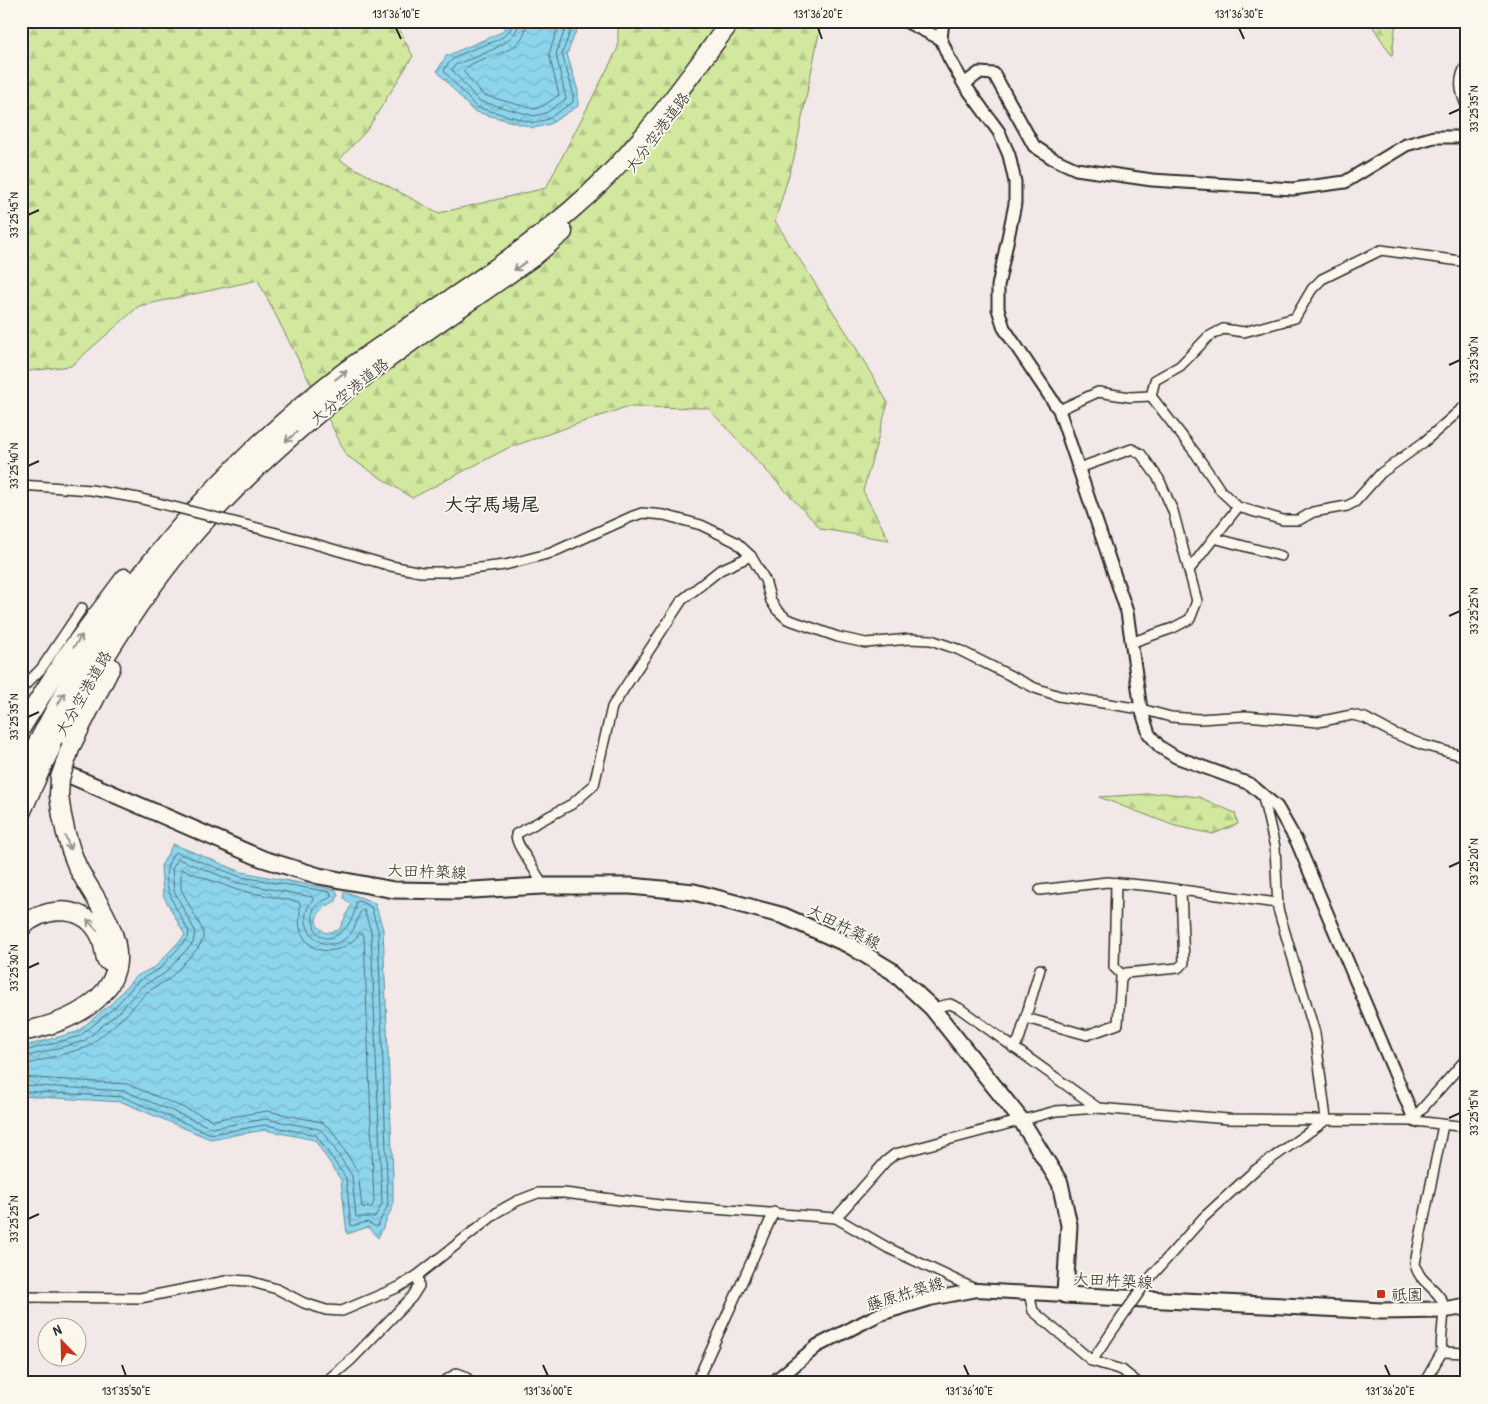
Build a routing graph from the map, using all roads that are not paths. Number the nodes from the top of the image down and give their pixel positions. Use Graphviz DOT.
graph roads {
  1 [pos="731,21"];
  2 [pos="735,21"];
  3 [pos="905,21"];
  4 [pos="943,21"];
  5 [pos="941,39"];
  6 [pos="1467,64"];
  7 [pos="964,84"];
  8 [pos="1467,107"];
  9 [pos="1467,137"];
  10 [pos="1467,262"];
  11 [pos="1151,396"];
  12 [pos="1467,404"];
  13 [pos="302,406"];
  14 [pos="1058,410"];
  15 [pos="1079,468"];
  16 [pos="21,485"];
  17 [pos="1238,507"];
  18 [pos="217,508"];
  19 [pos="1214,538"];
  20 [pos="751,556"];
  21 [pos="1281,556"];
  22 [pos="1189,570"];
  23 [pos="82,608"];
  24 [pos="1133,642"];
  25 [pos="21,690"];
  26 [pos="1141,709"];
  27 [pos="22,726"];
  28 [pos="44,745"];
  29 [pos="1467,757"];
  30 [pos="27,767"];
  31 [pos="1262,794"];
  32 [pos="21,813"];
  33 [pos="1116,883"];
  34 [pos="542,886"];
  35 [pos="1040,890"];
  36 [pos="1181,890"];
  37 [pos="1277,903"];
  38 [pos="21,928"];
  39 [pos="1040,969"];
  40 [pos="1123,976"];
  41 [pos="932,1008"];
  42 [pos="1026,1018"];
  43 [pos="21,1025"];
  44 [pos="21,1032"];
  45 [pos="1013,1048"];
  46 [pos="1467,1058"];
  47 [pos="1098,1108"];
  48 [pos="1415,1119"];
  49 [pos="1021,1120"];
  50 [pos="1326,1120"];
  51 [pos="1443,1125"];
  52 [pos="1467,1127"];
  53 [pos="774,1212"];
  54 [pos="836,1218"];
  55 [pos="418,1275"];
  56 [pos="977,1290"];
  57 [pos="1029,1293"];
  58 [pos="1065,1295"];
  59 [pos="21,1297"];
  60 [pos="1467,1306"];
  61 [pos="1443,1310"];
  62 [pos="1442,1352"];
  63 [pos="1467,1353"];
  64 [pos="1092,1361"];
  65 [pos="324,1383"];
  66 [pos="442,1383"];
  67 [pos="471,1383"];
  68 [pos="696,1383"];
  69 [pos="773,1383"];
  70 [pos="1138,1383"];
  71 [pos="1424,1383"];
  13 -- 1 [label="highway, 大分空港道路, one-way"];
  2 -- 18 [label="highway, 大分空港道路, one-way"];
  3 -- 5 [label="street"];
  4 -- 5 [label="street"];
  5 -- 7 [label="street"];
  6 -- 8 [label="street"];
  7 -- 9 [label="street"];
  7 -- 14 [label="street"];
  10 -- 11 [label="street"];
  11 -- 14 [label="street"];
  11 -- 17 [label="street"];
  12 -- 17 [label="street"];
  27 -- 13 [label="highway, one-way"];
  28 -- 13 [label="highway, 大分空港道路, one-way"];
  14 -- 15 [label="street"];
  15 -- 22 [label="street"];
  15 -- 24 [label="street"];
  16 -- 20 [label="street, bridge"];
  17 -- 19 [label="street"];
  18 -- 28 [label="highway, 大分空港道路"];
  18 -- 44 [label="highway, one-way, bridge"];
  19 -- 21 [label="street"];
  19 -- 22 [label="street"];
  20 -- 26 [label="street"];
  20 -- 34 [label="street"];
  22 -- 24 [label="street"];
  23 -- 25 [label="street"];
  24 -- 26 [label="street"];
  26 -- 29 [label="street"];
  26 -- 31 [label="street"];
  28 -- 30 [label="highway, 大分空港道路, bridge"];
  30 -- 32 [label="highway, 大分空港道路"];
  30 -- 34 [label="main road, 大田杵築線"];
  31 -- 37 [label="street"];
  31 -- 48 [label="street"];
  33 -- 35 [label="street"];
  33 -- 36 [label="street"];
  33 -- 40 [label="street"];
  34 -- 41 [label="main road, 大田杵築線"];
  36 -- 37 [label="street"];
  36 -- 40 [label="street"];
  37 -- 50 [label="street"];
  43 -- 38 [label="highway, one-way"];
  39 -- 42 [label="street"];
  40 -- 42 [label="street"];
  41 -- 45 [label="street"];
  41 -- 49 [label="main road, 大田杵築線"];
  42 -- 45 [label="street"];
  45 -- 47 [label="street"];
  46 -- 48 [label="street"];
  47 -- 49 [label="street"];
  47 -- 50 [label="street"];
  48 -- 50 [label="street"];
  48 -- 51 [label="street"];
  49 -- 54 [label="street"];
  49 -- 58 [label="main road, 大田杵築線"];
  50 -- 64 [label="street, bridge"];
  51 -- 52 [label="street"];
  51 -- 61 [label="street"];
  53 -- 54 [label="street"];
  53 -- 55 [label="street"];
  53 -- 68 [label="street"];
  54 -- 56 [label="street"];
  55 -- 59 [label="street"];
  55 -- 65 [label="street"];
  56 -- 57 [label="main road, 藤原杵築線"];
  56 -- 69 [label="main road, 藤原杵築線"];
  57 -- 58 [label="main road, 藤原杵築線"];
  57 -- 64 [label="street"];
  58 -- 61 [label="main road, 大田杵築線"];
  60 -- 61 [label="main road, 大田杵築線"];
  61 -- 62 [label="street"];
  62 -- 63 [label="street"];
  62 -- 71 [label="street"];
  64 -- 70 [label="street"];
  66 -- 67 [label="street"];
}
